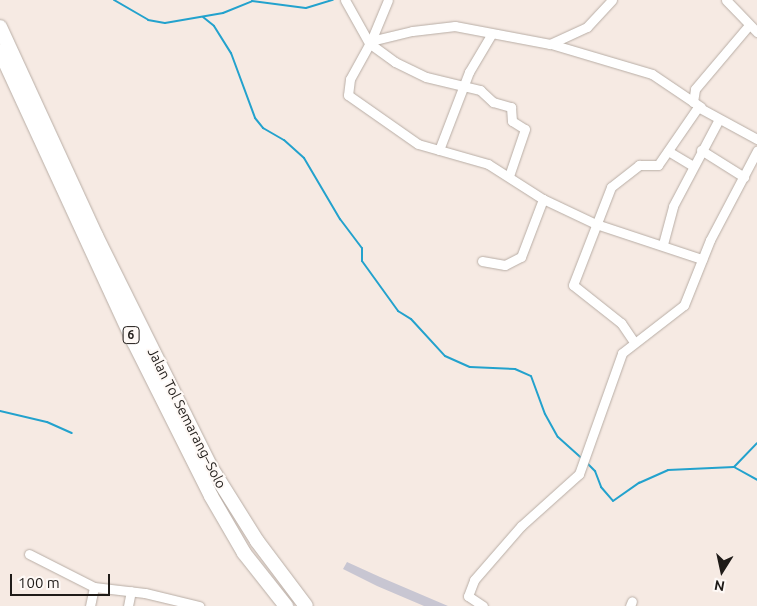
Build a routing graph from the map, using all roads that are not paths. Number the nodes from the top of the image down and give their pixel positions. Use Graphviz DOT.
graph roads {
  1 [pos="345,0"];
  2 [pos="388,0"];
  3 [pos="612,0"];
  4 [pos="726,0"];
  5 [pos="749,25"];
  6 [pos="0,27"];
  7 [pos="757,32"];
  8 [pos="491,35"];
  9 [pos="370,42"];
  10 [pos="550,44"];
  11 [pos="0,51"];
  12 [pos="464,86"];
  13 [pos="693,102"];
  14 [pos="701,107"];
  15 [pos="719,119"];
  16 [pos="757,139"];
  17 [pos="439,150"];
  18 [pos="701,150"];
  19 [pos="668,151"];
  20 [pos="757,151"];
  21 [pos="693,166"];
  22 [pos="509,176"];
  23 [pos="744,177"];
  24 [pos="543,199"];
  25 [pos="596,224"];
  26 [pos="662,244"];
  27 [pos="702,259"];
  28 [pos="482,261"];
  29 [pos="634,342"];
  30 [pos="29,554"];
  31 [pos="94,587"];
  32 [pos="132,591"];
  33 [pos="467,602"];
  34 [pos="90,606"];
  35 [pos="128,606"];
  36 [pos="199,606"];
  37 [pos="286,606"];
  38 [pos="306,606"];
  39 [pos="482,606"];
  1 -- 9 [label="street"];
  2 -- 9 [label="street"];
  3 -- 10 [label="street"];
  4 -- 5 [label="street"];
  5 -- 7 [label="street"];
  5 -- 13 [label="street"];
  6 -- 38 [label="highway, Jalan Tol Semarang–Solo / 6"];
  8 -- 9 [label="street"];
  8 -- 10 [label="street"];
  8 -- 12 [label="street"];
  9 -- 12 [label="street"];
  9 -- 17 [label="street"];
  10 -- 13 [label="street"];
  11 -- 37 [label="highway, Jalan Tol Semarang–Solo / 6"];
  12 -- 17 [label="street"];
  12 -- 22 [label="street"];
  13 -- 14 [label="street"];
  14 -- 15 [label="street"];
  14 -- 19 [label="street"];
  15 -- 16 [label="street"];
  15 -- 18 [label="street"];
  17 -- 22 [label="street"];
  18 -- 21 [label="street"];
  18 -- 23 [label="street"];
  19 -- 21 [label="street"];
  19 -- 25 [label="street"];
  20 -- 23 [label="street"];
  21 -- 26 [label="street"];
  22 -- 24 [label="street"];
  23 -- 27 [label="street"];
  24 -- 25 [label="street"];
  24 -- 28 [label="street"];
  25 -- 26 [label="street"];
  25 -- 29 [label="street"];
  26 -- 27 [label="street"];
  27 -- 29 [label="street"];
  29 -- 33 [label="street"];
  30 -- 31 [label="street"];
  31 -- 32 [label="street"];
  31 -- 34 [label="street"];
  32 -- 35 [label="street"];
  32 -- 36 [label="street"];
  33 -- 39 [label="street"];
}
